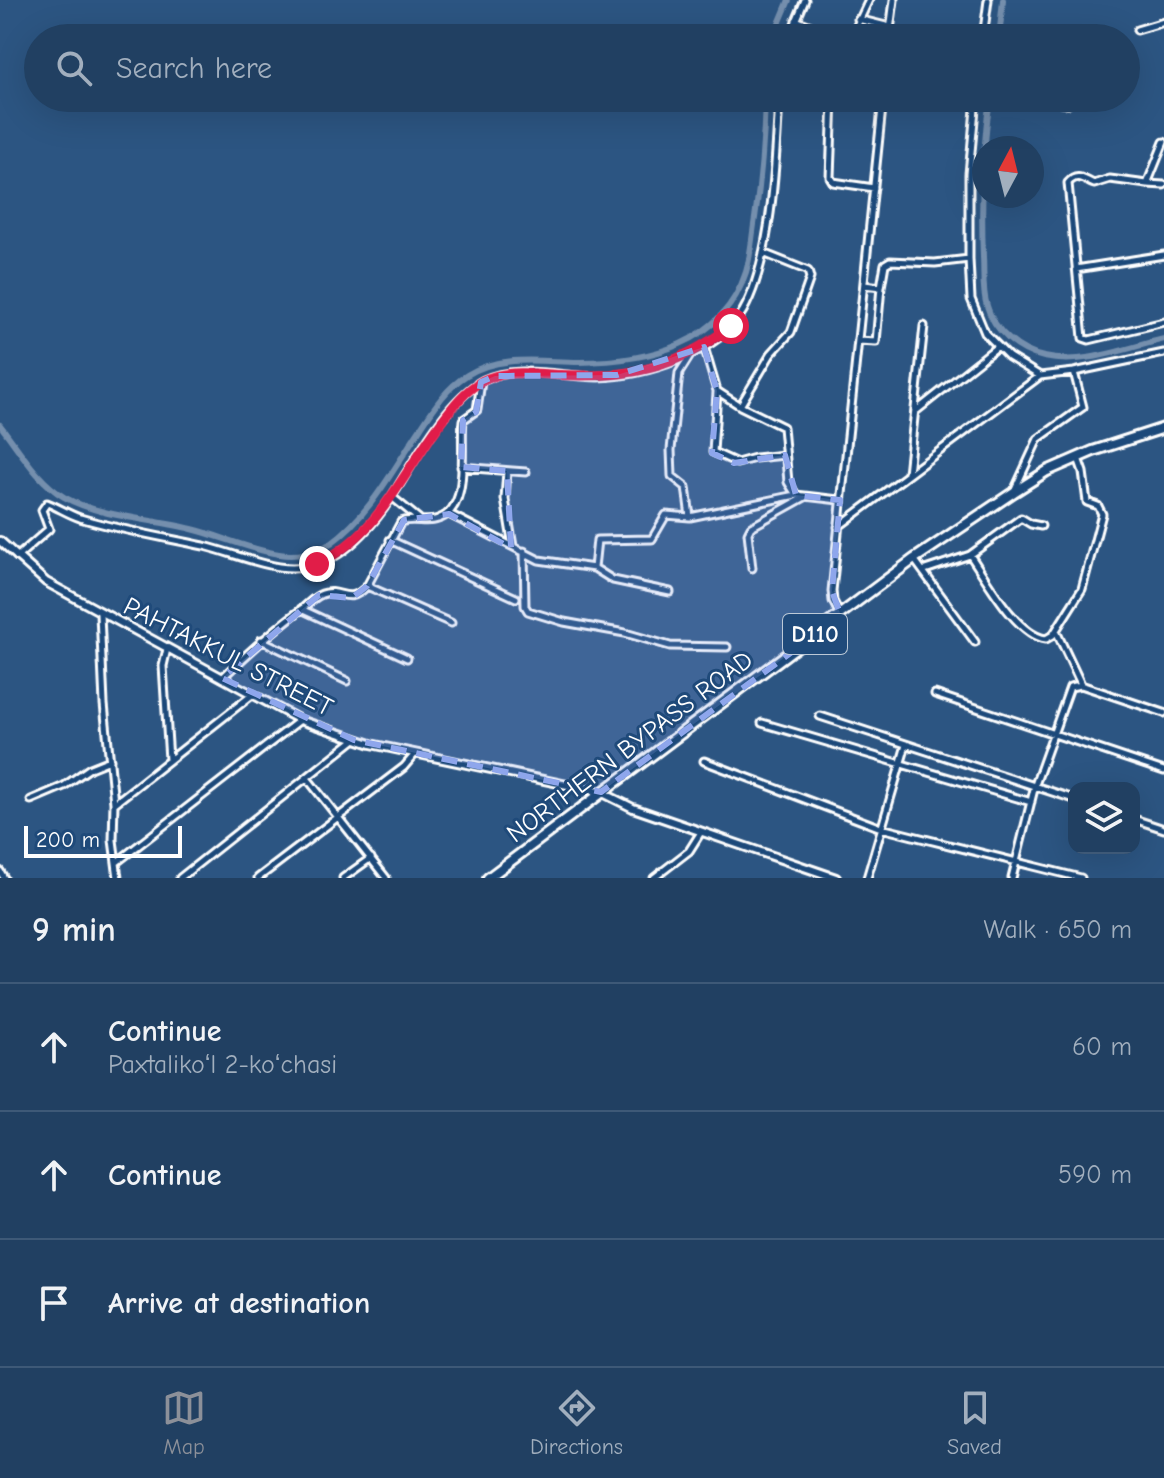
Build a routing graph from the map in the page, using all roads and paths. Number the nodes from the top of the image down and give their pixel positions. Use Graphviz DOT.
graph roads {
  1 [pos="805,0"];
  2 [pos="869,0"];
  3 [pos="894,0"];
  4 [pos="988,0"];
  5 [pos="858,19"];
  6 [pos="796,20"];
  7 [pos="1164,22"];
  8 [pos="794,24"];
  9 [pos="806,24"];
  10 [pos="856,24"];
  11 [pos="878,24"];
  12 [pos="890,24"];
  13 [pos="985,24"];
  14 [pos="1140,29"];
  15 [pos="778,112"];
  16 [pos="832,112"];
  17 [pos="882,112"];
  18 [pos="975,112"];
  19 [pos="1164,142"];
  20 [pos="1147,184"];
  21 [pos="1164,185"];
  22 [pos="874,188"];
  23 [pos="763,253"];
  24 [pos="1164,255"];
  25 [pos="969,259"];
  26 [pos="1076,269"];
  27 [pos="864,285"];
  28 [pos="881,287"];
  29 [pos="1164,322"];
  30 [pos="924,326"];
  31 [pos="858,341"];
  32 [pos="998,346"];
  33 [pos="704,347"];
  34 [pos="691,353"];
  35 [pos="1164,353"];
  36 [pos="1074,372"];
  37 [pos="1040,376"];
  38 [pos="481,382"];
  39 [pos="717,391"];
  40 [pos="740,406"];
  41 [pos="915,411"];
  42 [pos="1164,428"];
  43 [pos="785,455"];
  44 [pos="1078,457"];
  45 [pos="461,467"];
  46 [pos="505,471"];
  47 [pos="526,472"];
  48 [pos="908,474"];
  49 [pos="1014,492"];
  50 [pos="796,495"];
  51 [pos="806,496"];
  52 [pos="392,497"];
  53 [pos="840,500"];
  54 [pos="449,514"];
  55 [pos="690,517"];
  56 [pos="421,520"];
  57 [pos="1041,526"];
  58 [pos="838,528"];
  59 [pos="390,540"];
  60 [pos="0,541"];
  61 [pos="509,546"];
  62 [pos="524,551"];
  63 [pos="970,555"];
  64 [pos="17,557"];
  65 [pos="914,559"];
  66 [pos="594,568"];
  67 [pos="752,568"];
  68 [pos="925,570"];
  69 [pos="367,586"];
  70 [pos="670,592"];
  71 [pos="516,598"];
  72 [pos="301,609"];
  73 [pos="100,614"];
  74 [pos="841,616"];
  75 [pos="451,623"];
  76 [pos="1056,631"];
  77 [pos="261,640"];
  78 [pos="975,642"];
  79 [pos="727,647"];
  80 [pos="167,649"];
  81 [pos="407,658"];
  82 [pos="222,678"];
  83 [pos="347,681"];
  84 [pos="1081,685"];
  85 [pos="935,694"];
  86 [pos="252,695"];
  87 [pos="1164,713"];
  88 [pos="820,716"];
  89 [pos="300,720"];
  90 [pos="762,723"];
  91 [pos="1053,733"];
  92 [pos="354,740"];
  93 [pos="906,745"];
  94 [pos="415,754"];
  95 [pos="110,760"];
  96 [pos="170,761"];
  97 [pos="704,761"];
  98 [pos="902,765"];
  99 [pos="1164,771"];
  100 [pos="307,778"];
  101 [pos="1035,785"];
  102 [pos="601,792"];
  103 [pos="1068,797"];
  104 [pos="31,800"];
  105 [pos="1031,802"];
  106 [pos="114,803"];
  107 [pos="338,817"];
  108 [pos="1140,821"];
  109 [pos="881,828"];
  110 [pos="1164,829"];
  111 [pos="701,832"];
  112 [pos="371,858"];
  113 [pos="117,862"];
  114 [pos="1017,862"];
  115 [pos="0,871"];
  116 [pos="4,878"];
  117 [pos="118,878"];
  118 [pos="180,878"];
  119 [pos="258,878"];
  120 [pos="343,878"];
  121 [pos="386,878"];
  122 [pos="488,878"];
  123 [pos="654,878"];
  124 [pos="836,878"];
  125 [pos="867,878"];
  126 [pos="1012,878"];
  127 [pos="1081,878"];
  1 -- 6 [label="street"];
  2 -- 5 [label="street"];
  3 -- 12 [label="street"];
  4 -- 13 [label="street"];
  5 -- 10 [label="street"];
  5 -- 11 [label="street"];
  6 -- 8 [label="street"];
  6 -- 9 [label="street"];
  7 -- 14 [label="street"];
  15 -- 23 [label="street"];
  16 -- 22 [label="street"];
  17 -- 22 [label="street"];
  18 -- 25 [label="street"];
  19 -- 20 [label="street"];
  20 -- 21 [label="street"];
  20 -- 26 [label="street"];
  22 -- 27 [label="street"];
  23 -- 33 [label="street"];
  23 -- 40 [label="street"];
  24 -- 26 [label="street"];
  25 -- 28 [label="street"];
  25 -- 32 [label="street"];
  26 -- 29 [label="street"];
  27 -- 28 [label="street"];
  27 -- 31 [label="street"];
  28 -- 31 [label="street"];
  30 -- 41 [label="street"];
  31 -- 53 [label="street"];
  32 -- 37 [label="street"];
  32 -- 41 [label="street"];
  33 -- 34 [label="street"];
  33 -- 39 [label="street"];
  34 -- 38 [label="street"];
  34 -- 55 [label="street"];
  35 -- 36 [label="street"];
  36 -- 37 [label="street"];
  36 -- 49 [label="street"];
  37 -- 48 [label="street"];
  38 -- 45 [label="street"];
  38 -- 52 [label="street"];
  39 -- 40 [label="street"];
  39 -- 43 [label="street"];
  40 -- 43 [label="street"];
  41 -- 48 [label="street"];
  42 -- 44 [label="main road, NORTHERN BYPASS ROAD / D110"];
  43 -- 50 [label="street"];
  44 -- 49 [label="main road, NORTHERN BYPASS ROAD / D110"];
  44 -- 76 [label="street"];
  45 -- 46 [label="street"];
  45 -- 54 [label="street"];
  46 -- 47 [label="street"];
  46 -- 61 [label="street"];
  48 -- 58 [label="street"];
  49 -- 65 [label="main road, NORTHERN BYPASS ROAD / D110"];
  50 -- 51 [label="street"];
  50 -- 55 [label="street"];
  51 -- 53 [label="street"];
  51 -- 67 [label="street"];
  52 -- 56 [label="street"];
  52 -- 64 [label="street"];
  53 -- 58 [label="street"];
  54 -- 56 [label="street"];
  54 -- 61 [label="street"];
  55 -- 66 [label="street"];
  56 -- 59 [label="street"];
  57 -- 63 [label="street"];
  58 -- 74 [label="street"];
  59 -- 69 [label="street"];
  59 -- 71 [label="street"];
  60 -- 64 [label="street, PAHTAKKUL STREET"];
  61 -- 62 [label="street"];
  62 -- 66 [label="street"];
  62 -- 79 [label="street"];
  63 -- 68 [label="street"];
  63 -- 76 [label="street"];
  64 -- 73 [label="street, PAHTAKKUL STREET"];
  65 -- 68 [label="street"];
  65 -- 74 [label="main road, NORTHERN BYPASS ROAD / D110"];
  66 -- 70 [label="street"];
  68 -- 78 [label="street"];
  69 -- 72 [label="street"];
  69 -- 75 [label="street"];
  72 -- 77 [label="street"];
  72 -- 81 [label="street"];
  73 -- 80 [label="street, PAHTAKKUL STREET"];
  73 -- 95 [label="street"];
  74 -- 102 [label="main road, NORTHERN BYPASS ROAD / D110"];
  76 -- 84 [label="street"];
  77 -- 82 [label="street"];
  77 -- 83 [label="street"];
  80 -- 82 [label="street, PAHTAKKUL STREET"];
  80 -- 96 [label="street"];
  82 -- 86 [label="street, PAHTAKKUL STREET"];
  84 -- 87 [label="street"];
  84 -- 91 [label="street"];
  85 -- 91 [label="street"];
  86 -- 89 [label="street, PAHTAKKUL STREET"];
  86 -- 96 [label="street"];
  88 -- 93 [label="street"];
  89 -- 92 [label="street, PAHTAKKUL STREET"];
  89 -- 113 [label="street"];
  90 -- 98 [label="street"];
  91 -- 99 [label="street"];
  91 -- 101 [label="street"];
  92 -- 94 [label="street, PAHTAKKUL STREET"];
  92 -- 100 [label="street"];
  93 -- 98 [label="street"];
  93 -- 101 [label="street"];
  94 -- 102 [label="street, PAHTAKKUL STREET"];
  94 -- 107 [label="street"];
  95 -- 104 [label="street"];
  95 -- 106 [label="street"];
  96 -- 106 [label="street"];
  97 -- 109 [label="street"];
  98 -- 105 [label="street"];
  98 -- 109 [label="street"];
  100 -- 107 [label="street"];
  100 -- 118 [label="street"];
  101 -- 103 [label="street"];
  101 -- 105 [label="street"];
  102 -- 111 [label="street, PAHTAKKUL STREET"];
  102 -- 122 [label="main road, NORTHERN BYPASS ROAD / D110"];
  105 -- 114 [label="street"];
  106 -- 113 [label="street"];
  107 -- 112 [label="street"];
  107 -- 119 [label="street"];
  108 -- 110 [label="street"];
  109 -- 114 [label="street"];
  109 -- 125 [label="street"];
  111 -- 123 [label="street"];
  111 -- 124 [label="street, PAHTAKKUL STREET"];
  112 -- 120 [label="street"];
  112 -- 121 [label="street"];
  113 -- 117 [label="street"];
  114 -- 126 [label="street"];
  114 -- 127 [label="street"];
  115 -- 116 [label="street"];
}
